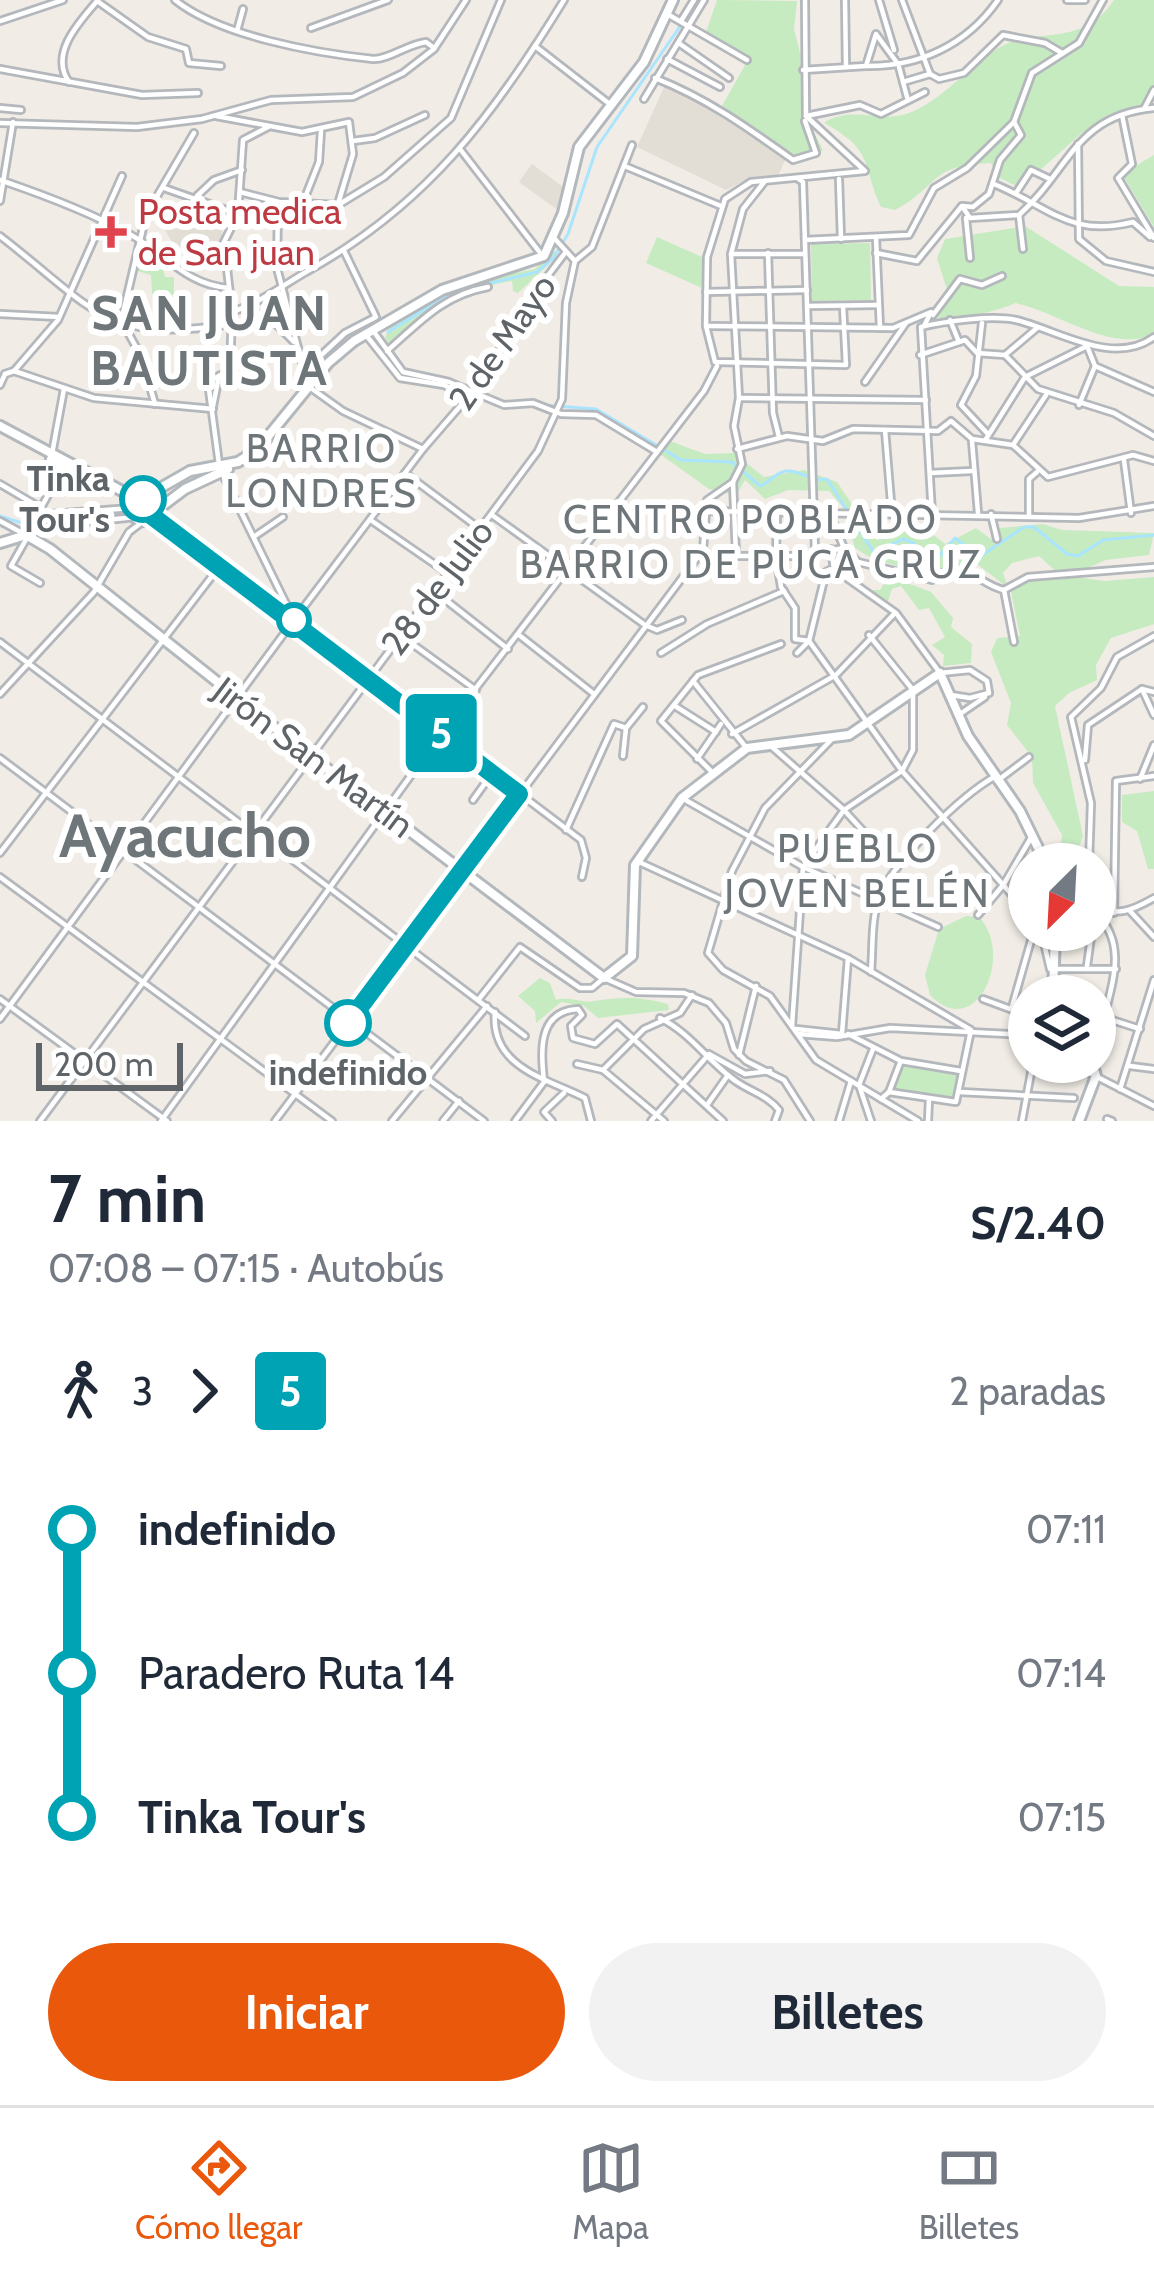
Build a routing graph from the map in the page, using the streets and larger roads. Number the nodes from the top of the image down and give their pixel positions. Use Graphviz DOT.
graph roads {
  1 [pos="33,0"];
  2 [pos="63,0"];
  3 [pos="175,0"];
  4 [pos="388,0"];
  5 [pos="466,0"];
  6 [pos="501,0"];
  7 [pos="564,0"];
  8 [pos="673,0"];
  9 [pos="694,0"];
  10 [pos="704,0"];
  11 [pos="805,0"];
  12 [pos="844,0"];
  13 [pos="879,0"];
  14 [pos="902,0"];
  15 [pos="998,0"];
  16 [pos="1067,0"];
  17 [pos="1085,0"];
  18 [pos="1102,0"];
  19 [pos="98,1"];
  20 [pos="35,9"];
  21 [pos="242,9"];
  22 [pos="667,14"];
  23 [pos="0,21"];
  24 [pos="685,23"];
  25 [pos="311,28"];
  26 [pos="237,31"];
  27 [pos="678,42"];
  28 [pos="535,46"];
  29 [pos="434,49"];
  30 [pos="1061,53"];
  31 [pos="925,58"];
  32 [pos="667,59"];
  33 [pos="747,60"];
  34 [pos="898,65"];
  35 [pos="221,66"];
  36 [pos="846,66"];
  37 [pos="866,66"];
  38 [pos="0,69"];
  39 [pos="803,70"];
  40 [pos="930,74"];
  41 [pos="655,78"];
  42 [pos="730,78"];
  43 [pos="69,82"];
  44 [pos="903,82"];
  45 [pos="720,87"];
  46 [pos="1154,91"];
  47 [pos="925,92"];
  48 [pos="198,93"];
  49 [pos="907,97"];
  50 [pos="644,99"];
  51 [pos="611,105"];
  52 [pos="0,107"];
  53 [pos="1154,108"];
  54 [pos="1144,109"];
  55 [pos="21,110"];
  56 [pos="425,115"];
  57 [pos="1122,115"];
  58 [pos="216,116"];
  59 [pos="806,119"];
  60 [pos="14,122"];
  61 [pos="1014,122"];
  62 [pos="0,123"];
  63 [pos="268,127"];
  64 [pos="321,131"];
  65 [pos="194,134"];
  66 [pos="1079,138"];
  67 [pos="352,141"];
  68 [pos="632,145"];
  69 [pos="460,149"];
  70 [pos="624,166"];
  71 [pos="242,170"];
  72 [pos="122,176"];
  73 [pos="791,177"];
  74 [pos="839,178"];
  75 [pos="766,179"];
  76 [pos="1050,179"];
  77 [pos="3,181"];
  78 [pos="994,184"];
  79 [pos="162,188"];
  80 [pos="240,192"];
  81 [pos="1016,193"];
  82 [pos="197,196"];
  83 [pos="0,201"];
  84 [pos="279,202"];
  85 [pos="1033,203"];
  86 [pos="302,205"];
  87 [pos="338,205"];
  88 [pos="721,206"];
  89 [pos="962,206"];
  90 [pos="238,214"];
  91 [pos="1019,215"];
  92 [pos="967,217"];
  93 [pos="100,218"];
  94 [pos="1078,227"];
  95 [pos="0,236"];
  96 [pos="138,238"];
  97 [pos="876,238"];
  98 [pos="1152,238"];
  99 [pos="841,239"];
  100 [pos="805,240"];
  101 [pos="556,241"];
  102 [pos="1023,249"];
  103 [pos="344,251"];
  104 [pos="565,252"];
  105 [pos="768,253"];
  106 [pos="876,253"];
  107 [pos="731,254"];
  108 [pos="806,254"];
  109 [pos="544,256"];
  110 [pos="970,258"];
  111 [pos="575,261"];
  112 [pos="1154,272"];
  113 [pos="1002,276"];
  114 [pos="284,287"];
  115 [pos="488,287"];
  116 [pos="229,288"];
  117 [pos="769,290"];
  118 [pos="807,290"];
  119 [pos="731,291"];
  120 [pos="72,292"];
  121 [pos="706,292"];
  122 [pos="878,305"];
  123 [pos="843,306"];
  124 [pos="246,307"];
  125 [pos="808,307"];
  126 [pos="232,312"];
  127 [pos="0,314"];
  128 [pos="933,315"];
  129 [pos="59,317"];
  130 [pos="950,320"];
  131 [pos="906,323"];
  132 [pos="982,323"];
  133 [pos="231,324"];
  134 [pos="733,325"];
  135 [pos="706,326"];
  136 [pos="770,326"];
  137 [pos="924,326"];
  138 [pos="123,327"];
  139 [pos="808,327"];
  140 [pos="844,328"];
  141 [pos="880,328"];
  142 [pos="1037,328"];
  143 [pos="375,330"];
  144 [pos="1154,337"];
  145 [pos="294,342"];
  146 [pos="958,342"];
  147 [pos="1087,346"];
  148 [pos="387,351"];
  149 [pos="977,353"];
  150 [pos="1005,355"];
  151 [pos="920,356"];
  152 [pos="734,362"];
  153 [pos="772,362"];
  154 [pos="808,363"];
  155 [pos="716,366"];
  156 [pos="1095,366"];
  157 [pos="14,371"];
  158 [pos="2,372"];
  159 [pos="302,373"];
  160 [pos="1025,377"];
  161 [pos="866,382"];
  162 [pos="0,385"];
  163 [pos="310,387"];
  164 [pos="64,389"];
  165 [pos="1154,392"];
  166 [pos="1047,393"];
  167 [pos="471,395"];
  168 [pos="738,397"];
  169 [pos="773,399"];
  170 [pos="808,400"];
  171 [pos="926,400"];
  172 [pos="155,404"];
  173 [pos="962,405"];
  174 [pos="1079,405"];
  175 [pos="213,409"];
  176 [pos="558,410"];
  177 [pos="951,421"];
  178 [pos="0,428"];
  179 [pos="885,429"];
  180 [pos="928,430"];
  181 [pos="1154,436"];
  182 [pos="779,437"];
  183 [pos="809,439"];
  184 [pos="972,439"];
  185 [pos="986,439"];
  186 [pos="1013,446"];
  187 [pos="423,449"];
  188 [pos="657,452"];
  189 [pos="738,453"];
  190 [pos="52,454"];
  191 [pos="1124,458"];
  192 [pos="1154,461"];
  193 [pos="64,466"];
  194 [pos="221,468"];
  195 [pos="972,471"];
  196 [pos="1037,472"];
  197 [pos="405,473"];
  198 [pos="930,473"];
  199 [pos="733,481"];
  200 [pos="0,484"];
  201 [pos="362,494"];
  202 [pos="382,506"];
  203 [pos="1154,506"];
  204 [pos="41,508"];
  205 [pos="141,510"];
  206 [pos="704,511"];
  207 [pos="738,512"];
  208 [pos="777,512"];
  209 [pos="811,513"];
  210 [pos="832,513"];
  211 [pos="977,513"];
  212 [pos="1131,513"];
  213 [pos="492,514"];
  214 [pos="892,514"];
  215 [pos="932,514"];
  216 [pos="991,514"];
  217 [pos="37,515"];
  218 [pos="1029,516"];
  219 [pos="283,517"];
  220 [pos="371,520"];
  221 [pos="0,521"];
  222 [pos="480,529"];
  223 [pos="29,533"];
  224 [pos="255,536"];
  225 [pos="998,539"];
  226 [pos="0,543"];
  227 [pos="844,548"];
  228 [pos="831,549"];
  229 [pos="703,550"];
  230 [pos="815,552"];
  231 [pos="736,555"];
  232 [pos="776,556"];
  233 [pos="220,566"];
  234 [pos="1154,567"];
  235 [pos="569,569"];
  236 [pos="834,569"];
  237 [pos="446,572"];
  238 [pos="40,583"];
  239 [pos="96,586"];
  240 [pos="433,590"];
  241 [pos="1004,590"];
  242 [pos="784,591"];
  243 [pos="896,613"];
  244 [pos="294,620"];
  245 [pos="682,620"];
  246 [pos="645,625"];
  247 [pos="869,634"];
  248 [pos="400,635"];
  249 [pos="519,635"];
  250 [pos="1154,636"];
  251 [pos="809,641"];
  252 [pos="0,642"];
  253 [pos="1014,642"];
  254 [pos="166,643"];
  255 [pos="781,644"];
  256 [pos="508,649"];
  257 [pos="661,652"];
  258 [pos="797,653"];
  259 [pos="26,661"];
  260 [pos="940,674"];
  261 [pos="836,675"];
  262 [pos="368,677"];
  263 [pos="693,681"];
  264 [pos="1142,689"];
  265 [pos="476,690"];
  266 [pos="913,690"];
  267 [pos="1154,692"];
  268 [pos="989,693"];
  269 [pos="0,694"];
  270 [pos="594,694"];
  271 [pos="951,694"];
  272 [pos="236,699"];
  273 [pos="674,705"];
  274 [pos="643,707"];
  275 [pos="960,714"];
  276 [pos="1154,715"];
  277 [pos="104,718"];
  278 [pos="722,722"];
  279 [pos="872,724"];
  280 [pos="626,728"];
  281 [pos="716,732"];
  282 [pos="442,734"];
  283 [pos="732,734"];
  284 [pos="831,740"];
  285 [pos="1154,745"];
  286 [pos="772,747"];
  287 [pos="747,748"];
  288 [pos="310,756"];
  289 [pos="623,756"];
  290 [pos="1029,757"];
  291 [pos="0,758"];
  292 [pos="697,759"];
  293 [pos="1085,760"];
  294 [pos="797,770"];
  295 [pos="902,771"];
  296 [pos="493,772"];
  297 [pos="713,773"];
  298 [pos="1154,776"];
  299 [pos="180,777"];
  300 [pos="1140,778"];
  301 [pos="996,779"];
  302 [pos="47,792"];
  303 [pos="519,794"];
  304 [pos="682,798"];
  305 [pos="473,800"];
  306 [pos="844,810"];
  307 [pos="386,811"];
  308 [pos="943,819"];
  309 [pos="555,822"];
  310 [pos="566,830"];
  311 [pos="252,831"];
  312 [pos="548,831"];
  313 [pos="1033,834"];
  314 [pos="749,836"];
  315 [pos="1037,843"];
  316 [pos="1091,843"];
  317 [pos="1115,843"];
  318 [pos="126,850"];
  319 [pos="0,853"];
  320 [pos="637,861"];
  321 [pos="803,867"];
  322 [pos="462,869"];
  323 [pos="899,869"];
  324 [pos="0,877"];
  325 [pos="581,877"];
  326 [pos="1004,884"];
  327 [pos="330,887"];
  328 [pos="1008,889"];
  329 [pos="1154,898"];
  330 [pos="721,901"];
  331 [pos="878,901"];
  332 [pos="199,903"];
  333 [pos="1130,911"];
  334 [pos="1116,913"];
  335 [pos="978,915"];
  336 [pos="67,927"];
  337 [pos="938,927"];
  338 [pos="802,937"];
  339 [pos="1154,937"];
  340 [pos="406,944"];
  341 [pos="1045,951"];
  342 [pos="1053,951"];
  343 [pos="1090,951"];
  344 [pos="1113,951"];
  345 [pos="848,958"];
  346 [pos="275,962"];
  347 [pos="1088,966"];
  348 [pos="1051,969"];
  349 [pos="1116,969"];
  350 [pos="871,972"];
  351 [pos="1051,975"];
  352 [pos="1114,975"];
  353 [pos="604,978"];
  354 [pos="1154,980"];
  355 [pos="143,982"];
  356 [pos="756,986"];
  357 [pos="692,994"];
  358 [pos="0,999"];
  359 [pos="479,999"];
  360 [pos="983,999"];
  361 [pos="10,1006"];
  362 [pos="487,1006"];
  363 [pos="1008,1006"];
  364 [pos="495,1012"];
  365 [pos="1144,1012"];
  366 [pos="1154,1014"];
  367 [pos="659,1018"];
  368 [pos="0,1019"];
  369 [pos="351,1019"];
  370 [pos="1116,1021"];
  371 [pos="1140,1029"];
  372 [pos="794,1030"];
  373 [pos="971,1030"];
  374 [pos="845,1034"];
  375 [pos="526,1036"];
  376 [pos="634,1037"];
  377 [pos="1008,1037"];
  378 [pos="220,1039"];
  379 [pos="873,1049"];
  380 [pos="710,1054"];
  381 [pos="740,1055"];
  382 [pos="85,1061"];
  383 [pos="901,1061"];
  384 [pos="577,1064"];
  385 [pos="1130,1066"];
  386 [pos="603,1070"];
  387 [pos="1154,1070"];
  388 [pos="770,1071"];
  389 [pos="962,1071"];
  390 [pos="728,1075"];
  391 [pos="427,1077"];
  392 [pos="851,1081"];
  393 [pos="544,1082"];
  394 [pos="680,1082"];
  395 [pos="1027,1083"];
  396 [pos="1093,1083"];
  397 [pos="1109,1083"];
  398 [pos="859,1085"];
  399 [pos="1120,1089"];
  400 [pos="889,1092"];
  401 [pos="958,1092"];
  402 [pos="1025,1092"];
  403 [pos="295,1093"];
  404 [pos="564,1093"];
  405 [pos="1074,1098"];
  406 [pos="881,1099"];
  407 [pos="929,1099"];
  408 [pos="459,1101"];
  409 [pos="707,1105"];
  410 [pos="1154,1106"];
  411 [pos="657,1115"];
  412 [pos="777,1119"];
  413 [pos="164,1120"];
  414 [pos="481,1120"];
  415 [pos="40,1121"];
  416 [pos="275,1121"];
  417 [pos="332,1121"];
  418 [pos="392,1121"];
  419 [pos="443,1121"];
  420 [pos="515,1121"];
  421 [pos="552,1121"];
  422 [pos="591,1121"];
  423 [pos="651,1121"];
  424 [pos="664,1121"];
  425 [pos="723,1121"];
  426 [pos="810,1121"];
  427 [pos="839,1121"];
  428 [pos="871,1121"];
  429 [pos="918,1121"];
  430 [pos="928,1121"];
  431 [pos="1022,1121"];
  432 [pos="1079,1121"];
  1 -- 20 [label="street"];
  2 -- 20 [label="street"];
  3 -- 26 [label="street"];
  4 -- 25 [label="street"];
  5 -- 29 [label="street"];
  6 -- 87 [label="street"];
  7 -- 28 [label="street"];
  8 -- 22 [label="street"];
  9 -- 24 [label="street"];
  10 -- 24 [label="street"];
  11 -- 39 [label="street"];
  12 -- 36 [label="street"];
  13 -- 34 [label="street"];
  14 -- 31 [label="street"];
  15 -- 31 [label="street"];
  16 -- 17 [label="street"];
  18 -- 30 [label="street"];
  19 -- 35 [label="street"];
  19 -- 43 [label="street"];
  20 -- 23 [label="street"];
  21 -- 26 [label="street"];
  22 -- 24 [label="street"];
  22 -- 51 [label="street"];
  24 -- 27 [label="street"];
  24 -- 33 [label="street"];
  26 -- 29 [label="street"];
  27 -- 32 [label="street"];
  27 -- 42 [label="street"];
  28 -- 51 [label="street"];
  28 -- 69 [label="street"];
  29 -- 58 [label="street"];
  30 -- 40 [label="street"];
  30 -- 61 [label="street"];
  31 -- 34 [label="street"];
  31 -- 40 [label="street"];
  32 -- 41 [label="street"];
  32 -- 45 [label="street"];
  34 -- 37 [label="street"];
  34 -- 37 [label="street"];
  34 -- 44 [label="street"];
  36 -- 37 [label="street"];
  36 -- 39 [label="street"];
  38 -- 43 [label="street"];
  39 -- 59 [label="street"];
  40 -- 44 [label="street"];
  41 -- 50 [label="street"];
  41 -- 59 [label="street"];
  43 -- 48 [label="street"];
  44 -- 49 [label="street"];
  46 -- 54 [label="street"];
  47 -- 49 [label="street"];
  49 -- 59 [label="street"];
  51 -- 101 [label="street"];
  52 -- 55 [label="street"];
  53 -- 54 [label="street"];
  54 -- 57 [label="street"];
  56 -- 67 [label="street"];
  57 -- 66 [label="street"];
  57 -- 98 [label="street"];
  58 -- 60 [label="street"];
  58 -- 63 [label="street"];
  59 -- 74 [label="street"];
  60 -- 62 [label="street"];
  60 -- 77 [label="street"];
  61 -- 78 [label="street"];
  61 -- 97 [label="street"];
  63 -- 64 [label="street"];
  63 -- 71 [label="street"];
  64 -- 67 [label="street"];
  64 -- 86 [label="street"];
  65 -- 79 [label="street"];
  66 -- 76 [label="street"];
  66 -- 94 [label="street"];
  67 -- 87 [label="street"];
  68 -- 70 [label="street"];
  69 -- 103 [label="street"];
  69 -- 109 [label="street"];
  70 -- 88 [label="street"];
  70 -- 111 [label="street"];
  71 -- 80 [label="street"];
  71 -- 82 [label="street"];
  72 -- 93 [label="street"];
  73 -- 74 [label="street"];
  73 -- 75 [label="street"];
  73 -- 100 [label="street"];
  74 -- 99 [label="street"];
  75 -- 88 [label="street"];
  75 -- 107 [label="street"];
  76 -- 81 [label="street"];
  76 -- 85 [label="street"];
  77 -- 83 [label="street"];
  77 -- 93 [label="street"];
  78 -- 81 [label="street"];
  78 -- 89 [label="street"];
  79 -- 82 [label="street"];
  79 -- 96 [label="street"];
  80 -- 84 [label="street"];
  80 -- 90 [label="street"];
  81 -- 85 [label="street"];
  82 -- 90 [label="street"];
  84 -- 86 [label="street"];
  84 -- 114 [label="street"];
  85 -- 91 [label="street"];
  85 -- 94 [label="street"];
  86 -- 87 [label="street"];
  88 -- 121 [label="street"];
  89 -- 92 [label="street"];
  89 -- 106 [label="street"];
  90 -- 116 [label="street"];
  91 -- 92 [label="street"];
  91 -- 102 [label="street"];
  92 -- 110 [label="street"];
  93 -- 96 [label="street"];
  93 -- 120 [label="street"];
  94 -- 98 [label="street"];
  94 -- 112 [label="street"];
  95 -- 120 [label="street"];
  96 -- 116 [label="street"];
  96 -- 138 [label="street"];
  97 -- 99 [label="street"];
  97 -- 106 [label="street"];
  99 -- 100 [label="street"];
  100 -- 108 [label="street"];
  101 -- 104 [label="street"];
  101 -- 109 [label="street"];
  103 -- 114 [label="street"];
  103 -- 143 [label="street"];
  104 -- 111 [label="street"];
  104 -- 167 [label="street, 2 de Mayo"];
  105 -- 107 [label="street"];
  105 -- 108 [label="street"];
  105 -- 117 [label="street"];
  106 -- 122 [label="street"];
  107 -- 119 [label="street"];
  108 -- 118 [label="street"];
  109 -- 143 [label="street"];
  111 -- 176 [label="street, 28 de Julio"];
  113 -- 128 [label="street"];
  114 -- 124 [label="street"];
  114 -- 145 [label="street"];
  115 -- 148 [label="street"];
  116 -- 126 [label="street"];
  117 -- 118 [label="street"];
  117 -- 119 [label="street"];
  117 -- 136 [label="street"];
  118 -- 125 [label="street"];
  119 -- 121 [label="street"];
  119 -- 134 [label="street"];
  120 -- 129 [label="street"];
  120 -- 138 [label="street"];
  121 -- 135 [label="street"];
  122 -- 123 [label="street"];
  122 -- 141 [label="street"];
  123 -- 125 [label="street"];
  123 -- 140 [label="street"];
  124 -- 126 [label="street"];
  124 -- 145 [label="street"];
  125 -- 139 [label="street"];
  126 -- 133 [label="street"];
  127 -- 129 [label="street"];
  128 -- 131 [label="street"];
  128 -- 137 [label="street"];
  129 -- 157 [label="street"];
  130 -- 132 [label="street"];
  130 -- 137 [label="street"];
  130 -- 146 [label="street"];
  131 -- 141 [label="street"];
  131 -- 161 [label="street"];
  132 -- 142 [label="street"];
  132 -- 149 [label="street"];
  133 -- 138 [label="street"];
  133 -- 175 [label="street"];
  134 -- 135 [label="street"];
  134 -- 136 [label="street"];
  134 -- 152 [label="street"];
  135 -- 155 [label="street"];
  136 -- 139 [label="street"];
  136 -- 153 [label="street"];
  137 -- 151 [label="street"];
  138 -- 172 [label="street"];
  139 -- 140 [label="street"];
  139 -- 154 [label="street"];
  140 -- 141 [label="street"];
  140 -- 154 [label="street"];
  142 -- 147 [label="street"];
  142 -- 150 [label="street"];
  143 -- 148 [label="street"];
  143 -- 159 [label="street"];
  143 -- 163 [label="street"];
  143 -- 163 [label="street"];
  143 -- 167 [label="street"];
  144 -- 147 [label="street"];
  145 -- 159 [label="street"];
  146 -- 149 [label="street"];
  146 -- 151 [label="street"];
  147 -- 156 [label="street"];
  147 -- 160 [label="street"];
  148 -- 167 [label="street"];
  149 -- 150 [label="street"];
  149 -- 173 [label="street"];
  150 -- 160 [label="street"];
  151 -- 171 [label="street"];
  152 -- 153 [label="street"];
  152 -- 155 [label="street"];
  152 -- 168 [label="street"];
  153 -- 154 [label="street"];
  153 -- 169 [label="street"];
  154 -- 170 [label="street"];
  155 -- 188 [label="street"];
  156 -- 165 [label="street"];
  156 -- 174 [label="street"];
  157 -- 158 [label="street"];
  157 -- 164 [label="street"];
  158 -- 162 [label="street"];
  159 -- 163 [label="street"];
  160 -- 166 [label="street"];
  160 -- 185 [label="street"];
  163 -- 187 [label="street"];
  163 -- 194 [label="street"];
  164 -- 172 [label="street"];
  164 -- 190 [label="street"];
  166 -- 174 [label="street"];
  166 -- 186 [label="street"];
  167 -- 176 [label="street"];
  167 -- 187 [label="street, 2 de Mayo"];
  168 -- 169 [label="street"];
  168 -- 189 [label="street"];
  169 -- 170 [label="street"];
  169 -- 182 [label="street"];
  170 -- 171 [label="street"];
  170 -- 183 [label="street"];
  171 -- 180 [label="street"];
  172 -- 175 [label="street"];
  173 -- 177 [label="street"];
  173 -- 185 [label="street"];
  174 -- 181 [label="street"];
  175 -- 194 [label="street"];
  176 -- 188 [label="street"];
  176 -- 213 [label="street, 28 de Julio"];
  177 -- 180 [label="street"];
  177 -- 184 [label="street"];
  178 -- 190 [label="street"];
  178 -- 193 [label="street"];
  179 -- 180 [label="street"];
  179 -- 183 [label="street"];
  179 -- 214 [label="street"];
  180 -- 198 [label="street"];
  182 -- 183 [label="street"];
  182 -- 189 [label="street"];
  183 -- 209 [label="street"];
  184 -- 185 [label="street"];
  184 -- 195 [label="street"];
  185 -- 186 [label="street"];
  186 -- 196 [label="street"];
  187 -- 197 [label="street, 2 de Mayo"];
  188 -- 235 [label="street"];
  189 -- 199 [label="street"];
  190 -- 205 [label="street"];
  191 -- 192 [label="street"];
  191 -- 196 [label="street"];
  191 -- 212 [label="street"];
  193 -- 204 [label="street"];
  193 -- 205 [label="street"];
  194 -- 205 [label="street"];
  194 -- 205 [label="street"];
  194 -- 224 [label="street"];
  195 -- 198 [label="street"];
  195 -- 211 [label="street"];
  196 -- 218 [label="street"];
  197 -- 202 [label="street, 2 de Mayo"];
  197 -- 222 [label="street"];
  198 -- 215 [label="street"];
  199 -- 206 [label="street"];
  199 -- 207 [label="street"];
  200 -- 204 [label="street"];
  201 -- 202 [label="street"];
  202 -- 220 [label="street, 2 de Mayo"];
  203 -- 212 [label="street"];
  204 -- 217 [label="street"];
  205 -- 217 [label="street"];
  205 -- 223 [label="street"];
  205 -- 233 [label="street"];
  205 -- 239 [label="street"];
  206 -- 207 [label="street"];
  206 -- 229 [label="street"];
  207 -- 208 [label="street"];
  207 -- 231 [label="street"];
  208 -- 209 [label="street"];
  208 -- 232 [label="street"];
  209 -- 210 [label="street"];
  209 -- 230 [label="street"];
  210 -- 214 [label="street"];
  210 -- 227 [label="street"];
  211 -- 215 [label="street"];
  211 -- 216 [label="street"];
  212 -- 218 [label="street"];
  213 -- 222 [label="street, 28 de Julio"];
  213 -- 235 [label="street"];
  214 -- 215 [label="street"];
  216 -- 218 [label="street"];
  216 -- 225 [label="street"];
  217 -- 223 [label="street"];
  219 -- 224 [label="street"];
  220 -- 237 [label="street"];
  220 -- 244 [label="street, 2 de Mayo"];
  221 -- 223 [label="street"];
  222 -- 237 [label="street, 28 de Julio"];
  223 -- 226 [label="street"];
  223 -- 238 [label="street"];
  223 -- 239 [label="street, Jirón San Martín"];
  224 -- 244 [label="street"];
  227 -- 228 [label="street"];
  227 -- 241 [label="street"];
  228 -- 230 [label="street"];
  228 -- 236 [label="street"];
  229 -- 231 [label="street"];
  229 -- 246 [label="street"];
  230 -- 232 [label="street"];
  231 -- 232 [label="street"];
  232 -- 242 [label="street"];
  233 -- 244 [label="street"];
  233 -- 254 [label="street"];
  234 -- 241 [label="street"];
  235 -- 246 [label="street"];
  235 -- 249 [label="street"];
  236 -- 243 [label="street"];
  236 -- 251 [label="street"];
  237 -- 240 [label="street, 28 de Julio"];
  239 -- 254 [label="street, Jirón San Martín"];
  239 -- 259 [label="street"];
  240 -- 248 [label="street, 28 de Julio"];
  240 -- 256 [label="street"];
  241 -- 253 [label="street"];
  242 -- 251 [label="street"];
  242 -- 257 [label="street"];
  243 -- 247 [label="street"];
  243 -- 260 [label="street"];
  244 -- 262 [label="street"];
  244 -- 272 [label="street, 2 de Mayo"];
  245 -- 246 [label="street"];
  246 -- 270 [label="street"];
  247 -- 261 [label="street"];
  247 -- 266 [label="street"];
  248 -- 262 [label="street, 28 de Julio"];
  248 -- 265 [label="street"];
  249 -- 256 [label="street"];
  249 -- 270 [label="street"];
  250 -- 293 [label="street"];
  251 -- 258 [label="street"];
  251 -- 261 [label="street"];
  252 -- 259 [label="street"];
  254 -- 272 [label="street, Jirón San Martín"];
  254 -- 277 [label="street"];
  255 -- 263 [label="street"];
  256 -- 265 [label="street"];
  259 -- 269 [label="street"];
  259 -- 277 [label="street"];
  260 -- 266 [label="street"];
  260 -- 268 [label="street"];
  260 -- 271 [label="street"];
  261 -- 279 [label="street"];
  261 -- 283 [label="street"];
  262 -- 282 [label="street"];
  262 -- 288 [label="street, 28 de Julio"];
  263 -- 273 [label="street"];
  263 -- 278 [label="street"];
  264 -- 267 [label="street"];
  264 -- 276 [label="street"];
  264 -- 293 [label="street"];
  265 -- 282 [label="street"];
  266 -- 279 [label="street"];
  266 -- 295 [label="street"];
  268 -- 271 [label="street"];
  268 -- 275 [label="street"];
  270 -- 303 [label="street"];
  271 -- 275 [label="street"];
  272 -- 288 [label="street, Jirón San Martín"];
  272 -- 299 [label="street, 2 de Mayo"];
  273 -- 281 [label="street"];
  273 -- 292 [label="street"];
  274 -- 280 [label="street"];
  275 -- 301 [label="street"];
  277 -- 299 [label="street"];
  277 -- 302 [label="street"];
  278 -- 281 [label="street"];
  278 -- 283 [label="street"];
  279 -- 284 [label="street"];
  279 -- 295 [label="street"];
  280 -- 289 [label="street"];
  280 -- 310 [label="street"];
  281 -- 292 [label="street"];
  282 -- 296 [label="street"];
  282 -- 307 [label="street"];
  283 -- 287 [label="street"];
  284 -- 286 [label="street"];
  284 -- 294 [label="street"];
  285 -- 300 [label="street"];
  286 -- 287 [label="street"];
  286 -- 294 [label="street"];
  287 -- 297 [label="street"];
  288 -- 307 [label="street, Jirón San Martín"];
  288 -- 311 [label="street, 28 de Julio"];
  290 -- 301 [label="street"];
  291 -- 302 [label="street"];
  292 -- 297 [label="street"];
  293 -- 316 [label="street"];
  294 -- 306 [label="street"];
  294 -- 314 [label="street"];
  295 -- 306 [label="street"];
  295 -- 308 [label="street"];
  296 -- 303 [label="street"];
  296 -- 305 [label="street"];
  297 -- 304 [label="street"];
  298 -- 300 [label="street"];
  299 -- 311 [label="street"];
  299 -- 318 [label="street, 2 de Mayo"];
  300 -- 317 [label="street"];
  301 -- 308 [label="street"];
  301 -- 313 [label="street"];
  302 -- 318 [label="street"];
  302 -- 319 [label="street"];
  303 -- 309 [label="street"];
  303 -- 322 [label="street"];
  304 -- 314 [label="street"];
  304 -- 320 [label="street"];
  306 -- 321 [label="street"];
  306 -- 323 [label="street"];
  307 -- 322 [label="street, Jirón San Martín"];
  307 -- 327 [label="street"];
  308 -- 323 [label="street"];
  308 -- 326 [label="street"];
  309 -- 310 [label="street"];
  309 -- 312 [label="street"];
  310 -- 325 [label="street"];
  311 -- 327 [label="street"];
  311 -- 332 [label="street, 28 de Julio"];
  313 -- 315 [label="street"];
  313 -- 326 [label="street"];
  314 -- 321 [label="street"];
  314 -- 330 [label="street"];
  318 -- 332 [label="street"];
  318 -- 336 [label="street, 2 de Mayo"];
  320 -- 330 [label="street"];
  320 -- 353 [label="street"];
  321 -- 331 [label="street"];
  321 -- 338 [label="street"];
  322 -- 340 [label="street"];
  322 -- 353 [label="street, Jirón San Martín"];
  323 -- 331 [label="street"];
  324 -- 336 [label="street"];
  326 -- 328 [label="street"];
  326 -- 335 [label="street"];
  327 -- 340 [label="street"];
  327 -- 346 [label="street"];
  329 -- 333 [label="street"];
  330 -- 338 [label="street"];
  330 -- 356 [label="street"];
  331 -- 337 [label="street"];
  331 -- 350 [label="street"];
  332 -- 346 [label="street"];
  332 -- 355 [label="street, 28 de Julio"];
  333 -- 334 [label="street"];
  333 -- 339 [label="street"];
  336 -- 355 [label="street"];
  336 -- 361 [label="street, 2 de Mayo"];
  338 -- 345 [label="street"];
  338 -- 372 [label="street"];
  340 -- 359 [label="street"];
  340 -- 369 [label="street"];
  341 -- 348 [label="street"];
  342 -- 348 [label="street"];
  343 -- 347 [label="street"];
  344 -- 349 [label="street"];
  345 -- 350 [label="street"];
  345 -- 374 [label="street"];
  346 -- 369 [label="street"];
  346 -- 378 [label="street"];
  347 -- 348 [label="street"];
  347 -- 349 [label="street"];
  348 -- 351 [label="street"];
  349 -- 352 [label="street"];
  350 -- 373 [label="street"];
  353 -- 357 [label="street"];
  353 -- 359 [label="street"];
  354 -- 365 [label="street"];
  355 -- 378 [label="street"];
  355 -- 382 [label="street, 28 de Julio"];
  356 -- 372 [label="street"];
  356 -- 381 [label="street"];
  357 -- 367 [label="street"];
  357 -- 381 [label="street"];
  358 -- 361 [label="street"];
  359 -- 362 [label="street"];
  360 -- 363 [label="street"];
  361 -- 368 [label="street, 2 de Mayo"];
  361 -- 382 [label="street"];
  362 -- 364 [label="street"];
  362 -- 391 [label="street"];
  364 -- 375 [label="street"];
  364 -- 393 [label="street"];
  365 -- 366 [label="street"];
  365 -- 371 [label="street"];
  367 -- 376 [label="street"];
  367 -- 380 [label="street"];
  369 -- 391 [label="street"];
  369 -- 403 [label="street"];
  370 -- 371 [label="street"];
  371 -- 385 [label="street"];
  372 -- 374 [label="street"];
  372 -- 392 [label="street"];
  373 -- 374 [label="street"];
  373 -- 377 [label="street"];
  373 -- 389 [label="street"];
  374 -- 379 [label="street"];
  376 -- 386 [label="street"];
  376 -- 393 [label="street"];
  376 -- 394 [label="street"];
  378 -- 403 [label="street"];
  378 -- 413 [label="street"];
  379 -- 383 [label="street"];
  379 -- 398 [label="street"];
  380 -- 388 [label="street"];
  380 -- 390 [label="street"];
  380 -- 394 [label="street"];
  381 -- 388 [label="street"];
  382 -- 413 [label="street"];
  382 -- 415 [label="street, 28 de Julio"];
  383 -- 389 [label="street"];
  383 -- 400 [label="street"];
  384 -- 386 [label="street"];
  385 -- 387 [label="street"];
  385 -- 399 [label="street"];
  386 -- 411 [label="street"];
  388 -- 426 [label="street"];
  389 -- 401 [label="street"];
  390 -- 409 [label="street"];
  390 -- 412 [label="street"];
  391 -- 408 [label="street"];
  391 -- 418 [label="street"];
  392 -- 398 [label="street"];
  392 -- 427 [label="street"];
  393 -- 404 [label="street"];
  393 -- 420 [label="street"];
  394 -- 409 [label="street"];
  394 -- 411 [label="street"];
  395 -- 402 [label="street"];
  396 -- 432 [label="street"];
  397 -- 399 [label="street"];
  398 -- 406 [label="street"];
  398 -- 428 [label="street"];
  399 -- 410 [label="street"];
  400 -- 406 [label="street"];
  400 -- 407 [label="street"];
  401 -- 402 [label="street"];
  401 -- 407 [label="street"];
  402 -- 405 [label="street"];
  402 -- 431 [label="street"];
  403 -- 416 [label="street"];
  403 -- 417 [label="street"];
  404 -- 421 [label="street"];
  404 -- 422 [label="street"];
  406 -- 429 [label="street"];
  407 -- 430 [label="street"];
  408 -- 414 [label="street"];
  408 -- 419 [label="street"];
  409 -- 425 [label="street"];
  411 -- 423 [label="street"];
  411 -- 424 [label="street"];
}
